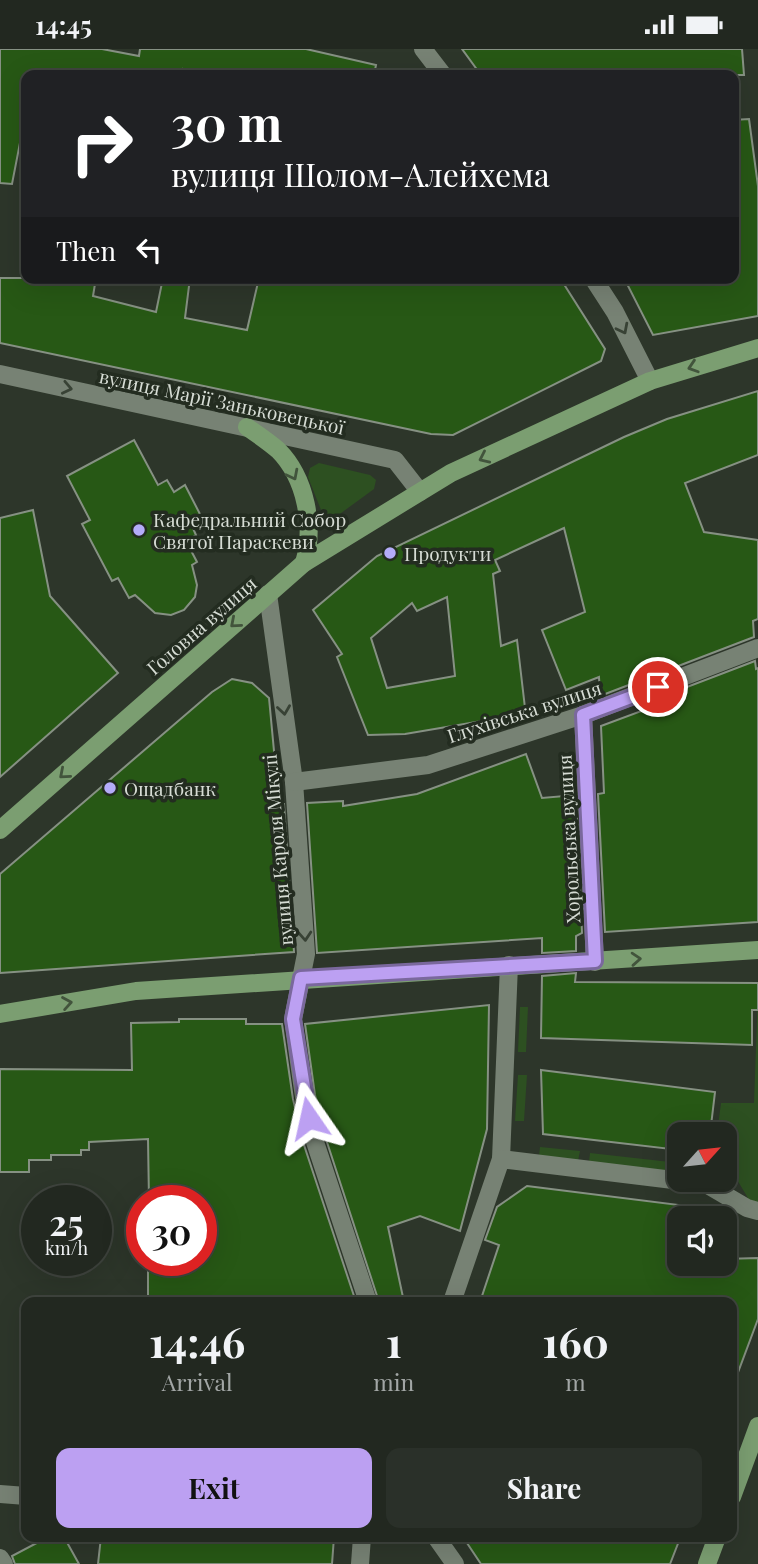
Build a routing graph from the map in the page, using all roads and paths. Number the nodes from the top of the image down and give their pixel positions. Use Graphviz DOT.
graph roads {
  1 [pos="423,49"];
  2 [pos="439,70"];
  3 [pos="597,284"];
  4 [pos="758,348"];
  5 [pos="0,374"];
  6 [pos="650,381"];
  7 [pos="247,426"];
  8 [pos="420,492"];
  9 [pos="304,563"];
  10 [pos="268,594"];
  11 [pos="758,648"];
  12 [pos="583,715"];
  13 [pos="295,782"];
  14 [pos="0,831"];
  15 [pos="758,950"];
  16 [pos="595,961"];
  17 [pos="509,965"];
  18 [pos="301,978"];
  19 [pos="0,1014"];
  20 [pos="501,1159"];
  21 [pos="758,1211"];
  22 [pos="366,1297"];
  23 [pos="454,1297"];
  24 [pos="758,1426"];
  25 [pos="737,1483"];
  26 [pos="0,1494"];
  27 [pos="21,1496"];
  28 [pos="362,1542"];
  29 [pos="440,1542"];
  30 [pos="715,1542"];
  31 [pos="0,1558"];
  32 [pos="4,1564"];
  33 [pos="360,1564"];
  34 [pos="455,1564"];
  35 [pos="707,1564"];
  1 -- 2 [label="street"];
  3 -- 6 [label="street, one-way"];
  4 -- 6 [label="main road, Головна вулиця, one-way"];
  5 -- 7 [label="street, вулиця Марії Заньковецької, one-way"];
  6 -- 8 [label="main road, Головна вулиця, one-way"];
  7 -- 8 [label="street, вулиця Марії Заньковецької"];
  7 -- 9 [label="main road, one-way"];
  8 -- 9 [label="main road, Головна вулиця"];
  9 -- 10 [label="main road, Головна вулиця"];
  10 -- 13 [label="street, вулиця Кароля Мікулі, one-way"];
  10 -- 14 [label="main road, Головна вулиця, one-way"];
  11 -- 12 [label="street, Глухівська вулиця"];
  12 -- 13 [label="street, Глухівська вулиця"];
  12 -- 16 [label="street, Хорольська вулиця"];
  13 -- 18 [label="street, вулиця Кароля Мікулі, one-way"];
  16 -- 15 [label="main road, one-way"];
  16 -- 17 [label="main road"];
  17 -- 18 [label="main road"];
  17 -- 20 [label="street"];
  19 -- 18 [label="main road, one-way"];
  18 -- 22 [label="street, вулиця Кароля Мікулі"];
  20 -- 21 [label="street"];
  20 -- 23 [label="street"];
  24 -- 25 [label="main road"];
  26 -- 27 [label="street"];
  28 -- 33 [label="street"];
  29 -- 34 [label="street"];
  30 -- 35 [label="main road"];
  31 -- 32 [label="street"];
}
